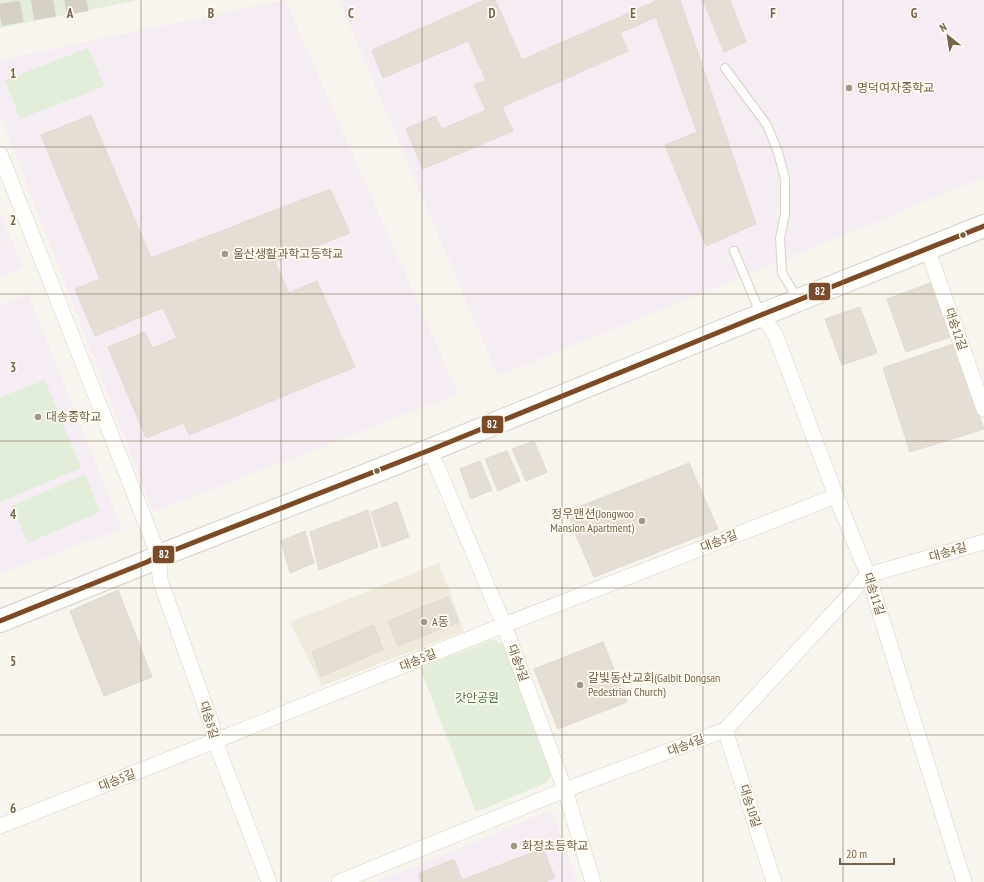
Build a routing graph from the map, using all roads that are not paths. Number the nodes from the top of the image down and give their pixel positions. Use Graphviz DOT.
graph roads {
  1 [pos="725,68"];
  2 [pos="0,154"];
  3 [pos="984,226"];
  4 [pos="927,248"];
  5 [pos="734,251"];
  6 [pos="798,300"];
  7 [pos="761,315"];
  8 [pos="984,409"];
  9 [pos="430,450"];
  10 [pos="836,496"];
  11 [pos="984,542"];
  12 [pos="159,556"];
  13 [pos="868,575"];
  14 [pos="0,621"];
  15 [pos="504,625"];
  16 [pos="725,730"];
  17 [pos="215,742"];
  18 [pos="565,790"];
  19 [pos="0,826"];
  20 [pos="270,882"];
  21 [pos="339,882"];
  22 [pos="593,882"];
  23 [pos="774,882"];
  24 [pos="964,882"];
  1 -- 6 [label="lane"];
  2 -- 12 [label="street, 대송8길"];
  3 -- 4 [label="street"];
  4 -- 6 [label="street"];
  4 -- 8 [label="street, 대송12길"];
  5 -- 7 [label="lane"];
  6 -- 7 [label="street"];
  7 -- 9 [label="street"];
  7 -- 10 [label="street, 대송11길"];
  9 -- 12 [label="street"];
  9 -- 15 [label="street, 대송9길"];
  10 -- 13 [label="street, 대송11길"];
  10 -- 15 [label="street, 대송5길"];
  11 -- 13 [label="street, 대송4길"];
  12 -- 14 [label="street"];
  12 -- 17 [label="street, 대송8길"];
  13 -- 16 [label="street, 대송4길"];
  13 -- 24 [label="street, 대송11길"];
  15 -- 17 [label="street, 대송5길"];
  15 -- 18 [label="street, 대송9길"];
  16 -- 18 [label="street, 대송4길"];
  16 -- 23 [label="street, 대송10길"];
  17 -- 19 [label="street, 대송5길"];
  17 -- 20 [label="street, 대송8길"];
  18 -- 21 [label="street, 대송4길"];
  18 -- 22 [label="street, 대송9길"];
}
